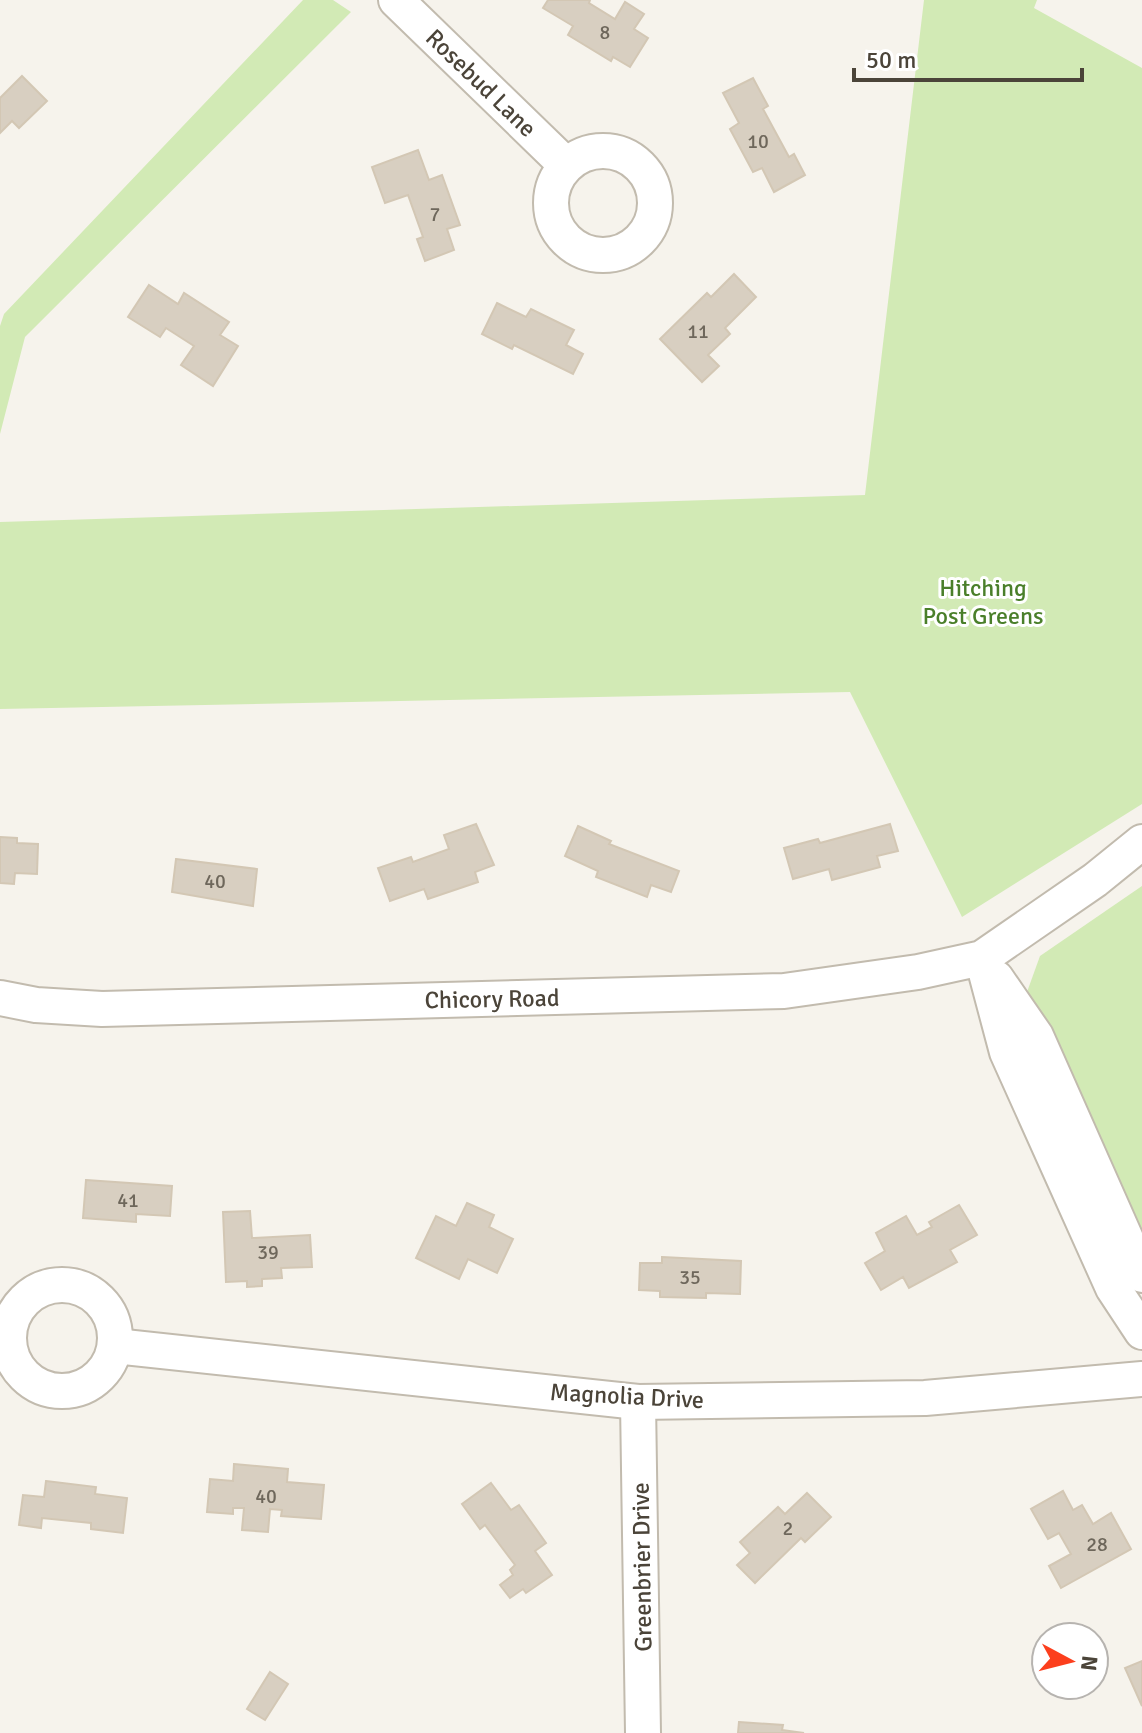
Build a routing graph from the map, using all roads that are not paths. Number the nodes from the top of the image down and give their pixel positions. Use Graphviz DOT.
graph roads {
  1 [pos="396,0"];
  2 [pos="566,165"];
  3 [pos="1142,842"];
  4 [pos="982,958"];
  5 [pos="0,998"];
  6 [pos="1142,1275"];
  7 [pos="5,1331"];
  8 [pos="1142,1332"];
  9 [pos="115,1346"];
  10 [pos="1142,1379"];
  11 [pos="638,1402"];
  12 [pos="643,1733"];
  1 -- 2 [label="street, Rosebud Lane"];
  3 -- 4 [label="street, Chicory Road"];
  4 -- 5 [label="street, Chicory Road"];
  4 -- 6 [label="street"];
  4 -- 8 [label="street"];
  7 -- 9 [label="street"];
  7 -- 9 [label="street"];
  9 -- 11 [label="street, Magnolia Drive"];
  10 -- 11 [label="street, Magnolia Drive"];
  11 -- 12 [label="street, Greenbrier Drive"];
}
